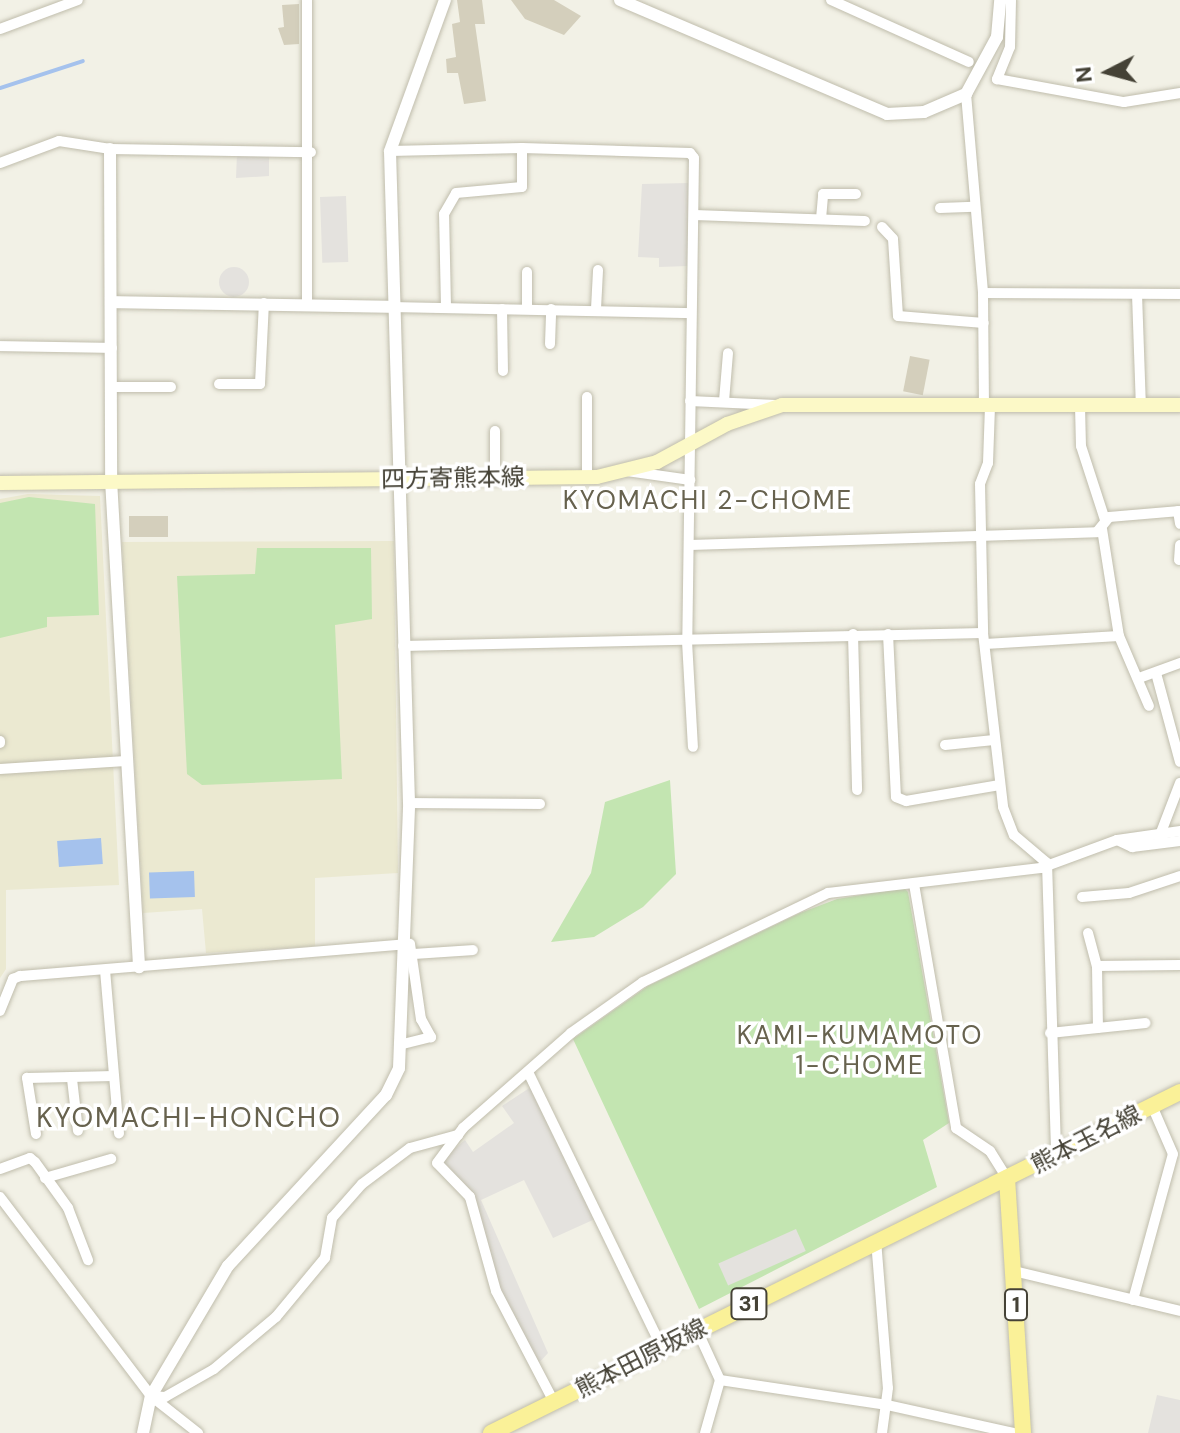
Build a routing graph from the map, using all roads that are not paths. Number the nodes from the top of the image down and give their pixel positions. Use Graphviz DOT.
graph roads {
  1 [pos="78,0"];
  2 [pos="307,0"];
  3 [pos="445,0"];
  4 [pos="620,0"];
  5 [pos="831,0"];
  6 [pos="1000,0"];
  7 [pos="1011,0"];
  8 [pos="0,29"];
  9 [pos="969,62"];
  10 [pos="1180,93"];
  11 [pos="966,94"];
  12 [pos="522,148"];
  13 [pos="110,149"];
  14 [pos="390,151"];
  15 [pos="311,152"];
  16 [pos="0,163"];
  17 [pos="848,198"];
  18 [pos="974,207"];
  19 [pos="940,208"];
  20 [pos="694,215"];
  21 [pos="821,219"];
  22 [pos="865,221"];
  23 [pos="882,227"];
  24 [pos="598,270"];
  25 [pos="527,272"];
  26 [pos="983,293"];
  27 [pos="1137,294"];
  28 [pos="1180,294"];
  29 [pos="111,302"];
  30 [pos="264,303"];
  31 [pos="307,304"];
  32 [pos="396,307"];
  33 [pos="446,307"];
  34 [pos="502,309"];
  35 [pos="527,309"];
  36 [pos="551,309"];
  37 [pos="596,309"];
  38 [pos="691,313"];
  39 [pos="984,323"];
  40 [pos="550,344"];
  41 [pos="0,346"];
  42 [pos="112,348"];
  43 [pos="728,353"];
  44 [pos="503,371"];
  45 [pos="219,384"];
  46 [pos="112,387"];
  47 [pos="171,387"];
  48 [pos="587,397"];
  49 [pos="690,401"];
  50 [pos="724,401"];
  51 [pos="782,405"];
  52 [pos="1180,405"];
  53 [pos="987,406"];
  54 [pos="1080,406"];
  55 [pos="1141,406"];
  56 [pos="495,431"];
  57 [pos="691,444"];
  58 [pos="627,471"];
  59 [pos="495,477"];
  60 [pos="587,477"];
  61 [pos="399,479"];
  62 [pos="111,480"];
  63 [pos="690,480"];
  64 [pos="0,483"];
  65 [pos="1179,511"];
  66 [pos="1104,524"];
  67 [pos="1180,524"];
  68 [pos="979,539"];
  69 [pos="690,545"];
  70 [pos="1180,545"];
  71 [pos="1179,560"];
  72 [pos="853,634"];
  73 [pos="888,634"];
  74 [pos="1119,636"];
  75 [pos="984,639"];
  76 [pos="687,641"];
  77 [pos="403,646"];
  78 [pos="1180,663"];
  79 [pos="1156,673"];
  80 [pos="1139,678"];
  81 [pos="1149,706"];
  82 [pos="994,740"];
  83 [pos="945,745"];
  84 [pos="693,747"];
  85 [pos="126,761"];
  86 [pos="1180,762"];
  87 [pos="0,769"];
  88 [pos="1180,783"];
  89 [pos="1000,785"];
  90 [pos="857,790"];
  91 [pos="409,803"];
  92 [pos="540,804"];
  93 [pos="1180,831"];
  94 [pos="1160,835"];
  95 [pos="1117,840"];
  96 [pos="1180,841"];
  97 [pos="1047,863"];
  98 [pos="1180,876"];
  99 [pos="914,884"];
  100 [pos="1082,897"];
  101 [pos="1088,933"];
  102 [pos="403,945"];
  103 [pos="473,950"];
  104 [pos="415,954"];
  105 [pos="1180,965"];
  106 [pos="1097,966"];
  107 [pos="139,967"];
  108 [pos="105,970"];
  109 [pos="0,1011"];
  110 [pos="1145,1023"];
  111 [pos="1098,1028"];
  112 [pos="1050,1033"];
  113 [pos="402,1044"];
  114 [pos="529,1074"];
  115 [pos="114,1076"];
  116 [pos="72,1079"];
  117 [pos="1180,1092"];
  118 [pos="1152,1106"];
  119 [pos="78,1131"];
  120 [pos="119,1133"];
  121 [pos="36,1134"];
  122 [pos="458,1135"];
  123 [pos="1056,1155"];
  124 [pos="111,1159"];
  125 [pos="0,1169"];
  126 [pos="45,1178"];
  127 [pos="1007,1178"];
  128 [pos="0,1197"];
  129 [pos="875,1240"];
  130 [pos="88,1260"];
  131 [pos="1014,1271"];
  132 [pos="1133,1300"];
  133 [pos="1180,1311"];
  134 [pos="697,1330"];
  135 [pos="661,1346"];
  136 [pos="720,1380"];
  137 [pos="151,1396"];
  138 [pos="554,1402"];
  139 [pos="887,1405"];
  140 [pos="143,1433"];
  141 [pos="198,1433"];
  142 [pos="491,1433"];
  143 [pos="705,1433"];
  144 [pos="882,1433"];
  145 [pos="1013,1433"];
  146 [pos="1023,1433"];
  1 -- 8 [label="street"];
  2 -- 15 [label="street"];
  3 -- 14 [label="street"];
  4 -- 11 [label="street"];
  5 -- 9 [label="street"];
  6 -- 11 [label="street"];
  7 -- 10 [label="street"];
  11 -- 18 [label="street"];
  12 -- 14 [label="street"];
  12 -- 20 [label="street"];
  12 -- 33 [label="street"];
  13 -- 15 [label="street"];
  13 -- 16 [label="street"];
  13 -- 29 [label="street"];
  14 -- 32 [label="street"];
  15 -- 31 [label="street"];
  17 -- 21 [label="street"];
  18 -- 19 [label="street"];
  18 -- 26 [label="street"];
  20 -- 21 [label="street"];
  20 -- 38 [label="street"];
  21 -- 22 [label="street"];
  23 -- 39 [label="street"];
  24 -- 37 [label="street"];
  25 -- 35 [label="street"];
  26 -- 27 [label="street"];
  26 -- 39 [label="street"];
  27 -- 28 [label="street"];
  27 -- 55 [label="street"];
  29 -- 30 [label="street"];
  29 -- 42 [label="street"];
  30 -- 31 [label="street"];
  30 -- 45 [label="street"];
  31 -- 32 [label="street"];
  32 -- 33 [label="street"];
  32 -- 61 [label="street"];
  33 -- 34 [label="street"];
  34 -- 35 [label="street"];
  34 -- 44 [label="street"];
  35 -- 36 [label="street"];
  36 -- 37 [label="street"];
  36 -- 40 [label="street"];
  37 -- 38 [label="street"];
  38 -- 49 [label="street"];
  39 -- 53 [label="street"];
  41 -- 42 [label="street"];
  42 -- 46 [label="street"];
  43 -- 50 [label="street"];
  46 -- 47 [label="street"];
  46 -- 62 [label="street"];
  48 -- 60 [label="street"];
  49 -- 50 [label="street"];
  49 -- 57 [label="street"];
  50 -- 51 [label="street"];
  51 -- 53 [label="main road, 四方寄熊本線"];
  51 -- 57 [label="main road, 四方寄熊本線"];
  52 -- 55 [label="main road, 四方寄熊本線"];
  53 -- 54 [label="main road, 四方寄熊本線"];
  53 -- 68 [label="street"];
  54 -- 55 [label="main road, 四方寄熊本線"];
  54 -- 66 [label="street"];
  56 -- 59 [label="street"];
  57 -- 58 [label="main road, 四方寄熊本線"];
  57 -- 63 [label="street"];
  58 -- 60 [label="main road, 四方寄熊本線"];
  58 -- 63 [label="street"];
  59 -- 60 [label="main road, 四方寄熊本線"];
  59 -- 61 [label="main road, 四方寄熊本線"];
  61 -- 62 [label="main road, 四方寄熊本線"];
  61 -- 77 [label="street"];
  62 -- 64 [label="main road, 四方寄熊本線"];
  62 -- 85 [label="street"];
  63 -- 69 [label="street"];
  65 -- 66 [label="street"];
  65 -- 67 [label="street"];
  66 -- 68 [label="street"];
  66 -- 74 [label="street"];
  68 -- 69 [label="street"];
  68 -- 75 [label="street"];
  69 -- 76 [label="street"];
  70 -- 71 [label="street"];
  72 -- 73 [label="street"];
  72 -- 76 [label="street"];
  72 -- 90 [label="street"];
  73 -- 75 [label="street"];
  73 -- 89 [label="street"];
  74 -- 75 [label="street"];
  74 -- 80 [label="street"];
  75 -- 82 [label="street"];
  76 -- 77 [label="street"];
  76 -- 84 [label="street"];
  77 -- 91 [label="street"];
  78 -- 79 [label="street"];
  79 -- 80 [label="street"];
  79 -- 86 [label="street"];
  80 -- 81 [label="street"];
  82 -- 83 [label="street"];
  82 -- 89 [label="street"];
  85 -- 87 [label="street"];
  85 -- 107 [label="street"];
  88 -- 94 [label="street"];
  89 -- 97 [label="street"];
  91 -- 92 [label="street"];
  91 -- 102 [label="street"];
  93 -- 94 [label="street"];
  94 -- 95 [label="street"];
  95 -- 96 [label="street"];
  95 -- 97 [label="street"];
  97 -- 99 [label="street"];
  97 -- 112 [label="street"];
  98 -- 100 [label="street"];
  99 -- 114 [label="street"];
  99 -- 127 [label="street"];
  101 -- 106 [label="street"];
  102 -- 104 [label="street"];
  102 -- 107 [label="street"];
  102 -- 113 [label="street"];
  103 -- 104 [label="street"];
  104 -- 113 [label="street"];
  105 -- 106 [label="street"];
  106 -- 111 [label="street"];
  107 -- 108 [label="street"];
  108 -- 109 [label="street"];
  108 -- 115 [label="street"];
  110 -- 111 [label="street"];
  111 -- 112 [label="street"];
  112 -- 123 [label="street"];
  113 -- 137 [label="street"];
  114 -- 122 [label="street"];
  114 -- 135 [label="street"];
  115 -- 116 [label="street"];
  115 -- 120 [label="street"];
  116 -- 119 [label="street"];
  116 -- 121 [label="street"];
  117 -- 118 [label="main road, 熊本玉名線"];
  118 -- 123 [label="main road, 熊本玉名線"];
  118 -- 132 [label="street"];
  122 -- 137 [label="street"];
  122 -- 138 [label="street"];
  123 -- 127 [label="main road, 熊本玉名線"];
  124 -- 126 [label="street"];
  125 -- 126 [label="street"];
  126 -- 130 [label="street"];
  127 -- 129 [label="main road, 熊本田原坂線 / 31"];
  127 -- 131 [label="main road, 熊本玉名線 / 1"];
  128 -- 137 [label="street"];
  129 -- 134 [label="main road, 熊本田原坂線 / 31"];
  129 -- 139 [label="street"];
  131 -- 132 [label="street"];
  131 -- 146 [label="main road, 熊本玉名線 / 1"];
  132 -- 133 [label="street"];
  134 -- 135 [label="main road, 熊本田原坂線 / 31"];
  134 -- 136 [label="street"];
  135 -- 138 [label="main road, 熊本田原坂線 / 31"];
  136 -- 139 [label="street"];
  136 -- 143 [label="street"];
  137 -- 140 [label="street"];
  137 -- 141 [label="street"];
  138 -- 142 [label="main road, 熊本田原坂線 / 31"];
  139 -- 144 [label="street"];
  139 -- 145 [label="street"];
}
